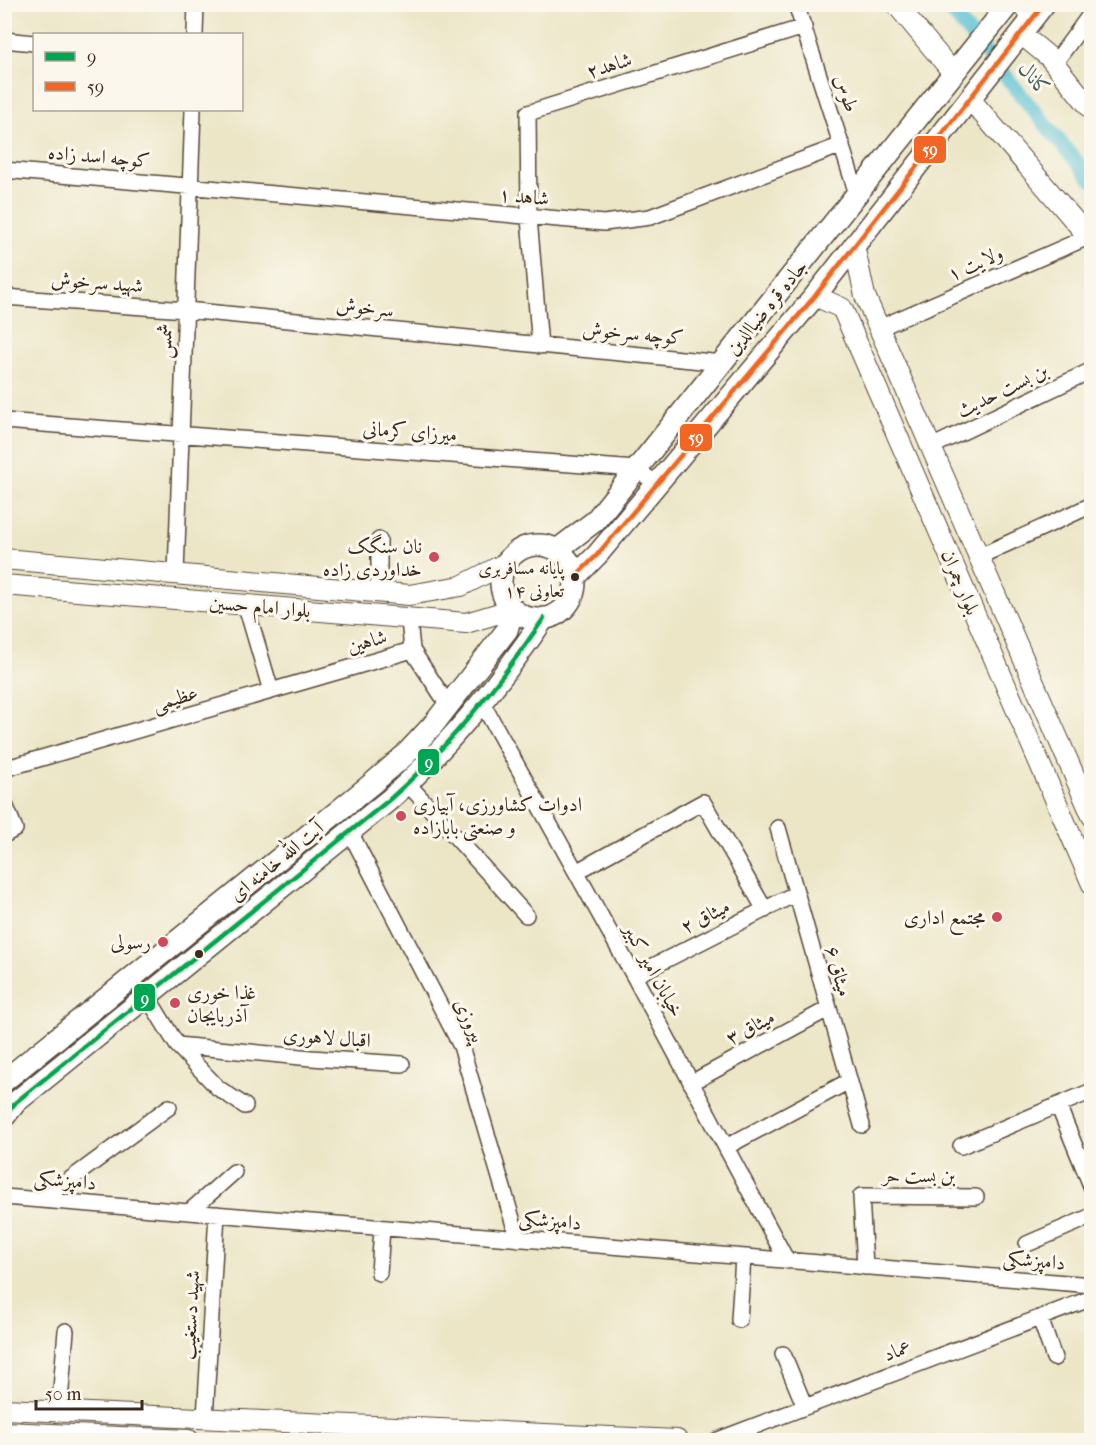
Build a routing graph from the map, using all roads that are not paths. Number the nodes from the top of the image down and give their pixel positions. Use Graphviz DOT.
graph roads {
  1 [pos="196,4"];
  2 [pos="796,4"];
  3 [pos="896,4"];
  4 [pos="1033,9"];
  5 [pos="1004,11"];
  6 [pos="1092,12"];
  7 [pos="804,27"];
  8 [pos="195,33"];
  9 [pos="1018,38"];
  10 [pos="4,40"];
  11 [pos="33,43"];
  12 [pos="1054,64"];
  13 [pos="954,74"];
  14 [pos="976,90"];
  15 [pos="1092,110"];
  16 [pos="193,111"];
  17 [pos="842,146"];
  18 [pos="4,170"];
  19 [pos="190,185"];
  20 [pos="857,194"];
  21 [pos="530,218"];
  22 [pos="1090,239"];
  23 [pos="854,245"];
  24 [pos="814,296"];
  25 [pos="4,297"];
  26 [pos="186,310"];
  27 [pos="879,328"];
  28 [pos="540,346"];
  29 [pos="722,363"];
  30 [pos="1092,370"];
  31 [pos="4,421"];
  32 [pos="182,435"];
  33 [pos="932,447"];
  34 [pos="636,470"];
  35 [pos="657,484"];
  36 [pos="1092,505"];
  37 [pos="380,540"];
  38 [pos="557,550"];
  39 [pos="980,556"];
  40 [pos="4,559"];
  41 [pos="506,563"];
  42 [pos="176,573"];
  43 [pos="575,577"];
  44 [pos="4,585"];
  45 [pos="379,592"];
  46 [pos="246,606"];
  47 [pos="513,609"];
  48 [pos="544,618"];
  49 [pos="409,619"];
  50 [pos="412,650"];
  51 [pos="272,691"];
  52 [pos="481,701"];
  53 [pos="448,705"];
  54 [pos="4,769"];
  55 [pos="408,784"];
  56 [pos="4,802"];
  57 [pos="1092,816"];
  58 [pos="778,828"];
  59 [pos="350,832"];
  60 [pos="4,835"];
  61 [pos="576,872"];
  62 [pos="1092,884"];
  63 [pos="795,894"];
  64 [pos="765,910"];
  65 [pos="526,915"];
  66 [pos="634,976"];
  67 [pos="147,996"];
  68 [pos="828,1009"];
  69 [pos="177,1045"];
  70 [pos="402,1064"];
  71 [pos="4,1081"];
  72 [pos="849,1081"];
  73 [pos="692,1083"];
  74 [pos="1092,1091"];
  75 [pos="1058,1105"];
  76 [pos="245,1106"];
  77 [pos="169,1107"];
  78 [pos="4,1117"];
  79 [pos="862,1125"];
  80 [pos="961,1146"];
  81 [pos="726,1147"];
  82 [pos="234,1172"];
  83 [pos="1092,1188"];
  84 [pos="4,1197"];
  85 [pos="976,1197"];
  86 [pos="42,1200"];
  87 [pos="189,1212"];
  88 [pos="217,1214"];
  89 [pos="1092,1216"];
  90 [pos="382,1228"];
  91 [pos="518,1239"];
  92 [pos="1027,1244"];
  93 [pos="743,1257"];
  94 [pos="787,1261"];
  95 [pos="866,1267"];
  96 [pos="379,1273"];
  97 [pos="1092,1285"];
  98 [pos="1092,1298"];
  99 [pos="1040,1318"];
  100 [pos="739,1320"];
  101 [pos="66,1331"];
  102 [pos="783,1353"];
  103 [pos="1054,1358"];
  104 [pos="805,1407"];
  105 [pos="4,1409"];
  106 [pos="59,1412"];
  107 [pos="205,1418"];
  108 [pos="4,1432"];
  109 [pos="444,1435"];
  110 [pos="125,1439"];
  111 [pos="189,1440"];
  112 [pos="677,1440"];
  113 [pos="718,1440"];
  1 -- 8 [label="street"];
  2 -- 7 [label="street, طوس"];
  3 -- 13 [label="street"];
  4 -- 9 [label="main road, جاده قره ضیاالدین"];
  5 -- 13 [label="main road, جاده قره ضیاالدین"];
  6 -- 12 [label="street"];
  7 -- 17 [label="street, طوس"];
  7 -- 21 [label="street, شاهد۲"];
  9 -- 12 [label="street"];
  9 -- 14 [label="main road, جاده قره ضیاالدین"];
  10 -- 11 [label="street"];
  12 -- 15 [label="street"];
  13 -- 20 [label="main road, جاده قره ضیاالدین"];
  14 -- 22 [label="street"];
  14 -- 23 [label="main road, جاده قره ضیاالدین"];
  16 -- 19 [label="street, شمس"];
  17 -- 20 [label="street, طوس"];
  17 -- 21 [label="street, شاهد ۱"];
  18 -- 19 [label="street, کوچه اسد زاده"];
  19 -- 21 [label="street, شاهد ۱"];
  19 -- 26 [label="street, شمس"];
  20 -- 29 [label="main road, جاده قره ضیاالدین"];
  21 -- 28 [label="street"];
  22 -- 27 [label="street, ولایت ۱"];
  23 -- 24 [label="main road, جاده قره ضیاالدین"];
  23 -- 27 [label="street, بلوار چمران"];
  24 -- 35 [label="main road, جاده قره ضیاالدین"];
  24 -- 62 [label="street, بلوار چمران"];
  25 -- 26 [label="street, شهید سرخوش"];
  26 -- 28 [label="street, سرخوش"];
  26 -- 32 [label="street, شمس"];
  27 -- 33 [label="street, بلوار چمران"];
  28 -- 29 [label="street, کوچه سرخوش"];
  29 -- 34 [label="main road, جاده قره ضیاالدین"];
  30 -- 33 [label="street, بن بست حدیث"];
  31 -- 32 [label="street, میرزای کرمانی"];
  32 -- 34 [label="street, میرزای کرمانی"];
  32 -- 42 [label="street, شمس"];
  33 -- 39 [label="street, بلوار چمران"];
  34 -- 35 [label="street"];
  34 -- 38 [label="main road, جاده قره ضیاالدین"];
  35 -- 43 [label="main road, جاده قره ضیاالدین"];
  36 -- 39 [label="street"];
  37 -- 45 [label="street"];
  38 -- 41 [label="main road"];
  38 -- 43 [label="main road"];
  39 -- 57 [label="street, بلوار چمران"];
  40 -- 42 [label="street, بلوار امام حسین"];
  41 -- 45 [label="street, بلوار امام حسین"];
  41 -- 47 [label="main road"];
  42 -- 45 [label="street, بلوار امام حسین"];
  43 -- 48 [label="main road"];
  44 -- 46 [label="street, بلوار امام حسین"];
  46 -- 49 [label="street, بلوار امام حسین"];
  46 -- 51 [label="street"];
  47 -- 48 [label="main road"];
  47 -- 49 [label="street, بلوار امام حسین"];
  47 -- 53 [label="main road, آیت الله خامنه ای"];
  48 -- 52 [label="main road, آیت الله خامنه ای"];
  49 -- 50 [label="street"];
  50 -- 51 [label="street, شاهین"];
  50 -- 53 [label="street, شاهین"];
  51 -- 54 [label="street, عظیمی"];
  52 -- 55 [label="main road, آیت الله خامنه ای"];
  52 -- 61 [label="street, خیابان امیر کبیر"];
  53 -- 71 [label="main road, آیت الله خامنه ای"];
  55 -- 59 [label="main road, آیت الله خامنه ای"];
  55 -- 65 [label="street"];
  56 -- 60 [label="street"];
  58 -- 63 [label="street, میثاق ۶"];
  59 -- 67 [label="main road, آیت الله خامنه ای"];
  59 -- 91 [label="street, پیروزی"];
  61 -- 64 [label="street"];
  61 -- 66 [label="street, خیابان امیر کبیر"];
  63 -- 64 [label="street, میثاق ۲"];
  63 -- 68 [label="street, میثاق ۶"];
  64 -- 66 [label="street, میثاق ۲"];
  66 -- 73 [label="street, خیابان امیر کبیر"];
  67 -- 69 [label="street"];
  67 -- 78 [label="main road, آیت الله خامنه ای"];
  68 -- 72 [label="street, میثاق ۶"];
  68 -- 73 [label="street, میثاق ۳"];
  69 -- 70 [label="street, اقبال لاهوری"];
  69 -- 76 [label="street"];
  72 -- 79 [label="street, میثاق ۶"];
  72 -- 81 [label="street"];
  73 -- 81 [label="street, خیابان امیر کبیر"];
  74 -- 75 [label="street"];
  75 -- 80 [label="street"];
  75 -- 83 [label="street"];
  77 -- 86 [label="street"];
  81 -- 94 [label="street, خیابان امیر کبیر"];
  82 -- 87 [label="street"];
  84 -- 86 [label="street, دامپزشکی"];
  85 -- 95 [label="street, بن بست حر"];
  86 -- 87 [label="street, دامپزشکی"];
  87 -- 88 [label="street, دامپزشکی"];
  88 -- 90 [label="street, دامپزشکی"];
  88 -- 107 [label="street, شهید دستغیب"];
  89 -- 92 [label="street"];
  90 -- 91 [label="street, دامپزشکی"];
  90 -- 96 [label="street"];
  91 -- 93 [label="street, دامپزشکی"];
  93 -- 94 [label="street, دامپزشکی"];
  93 -- 100 [label="street"];
  94 -- 95 [label="street, دامپزشکی"];
  95 -- 97 [label="street, دامپزشکی"];
  98 -- 99 [label="street, عماد"];
  99 -- 103 [label="street"];
  99 -- 104 [label="street, عماد"];
  101 -- 106 [label="street"];
  102 -- 104 [label="street"];
  104 -- 113 [label="street, عماد"];
  105 -- 106 [label="street"];
  106 -- 107 [label="street"];
  107 -- 109 [label="street"];
  108 -- 110 [label="street"];
  109 -- 112 [label="street"];
  110 -- 111 [label="street"];
}
